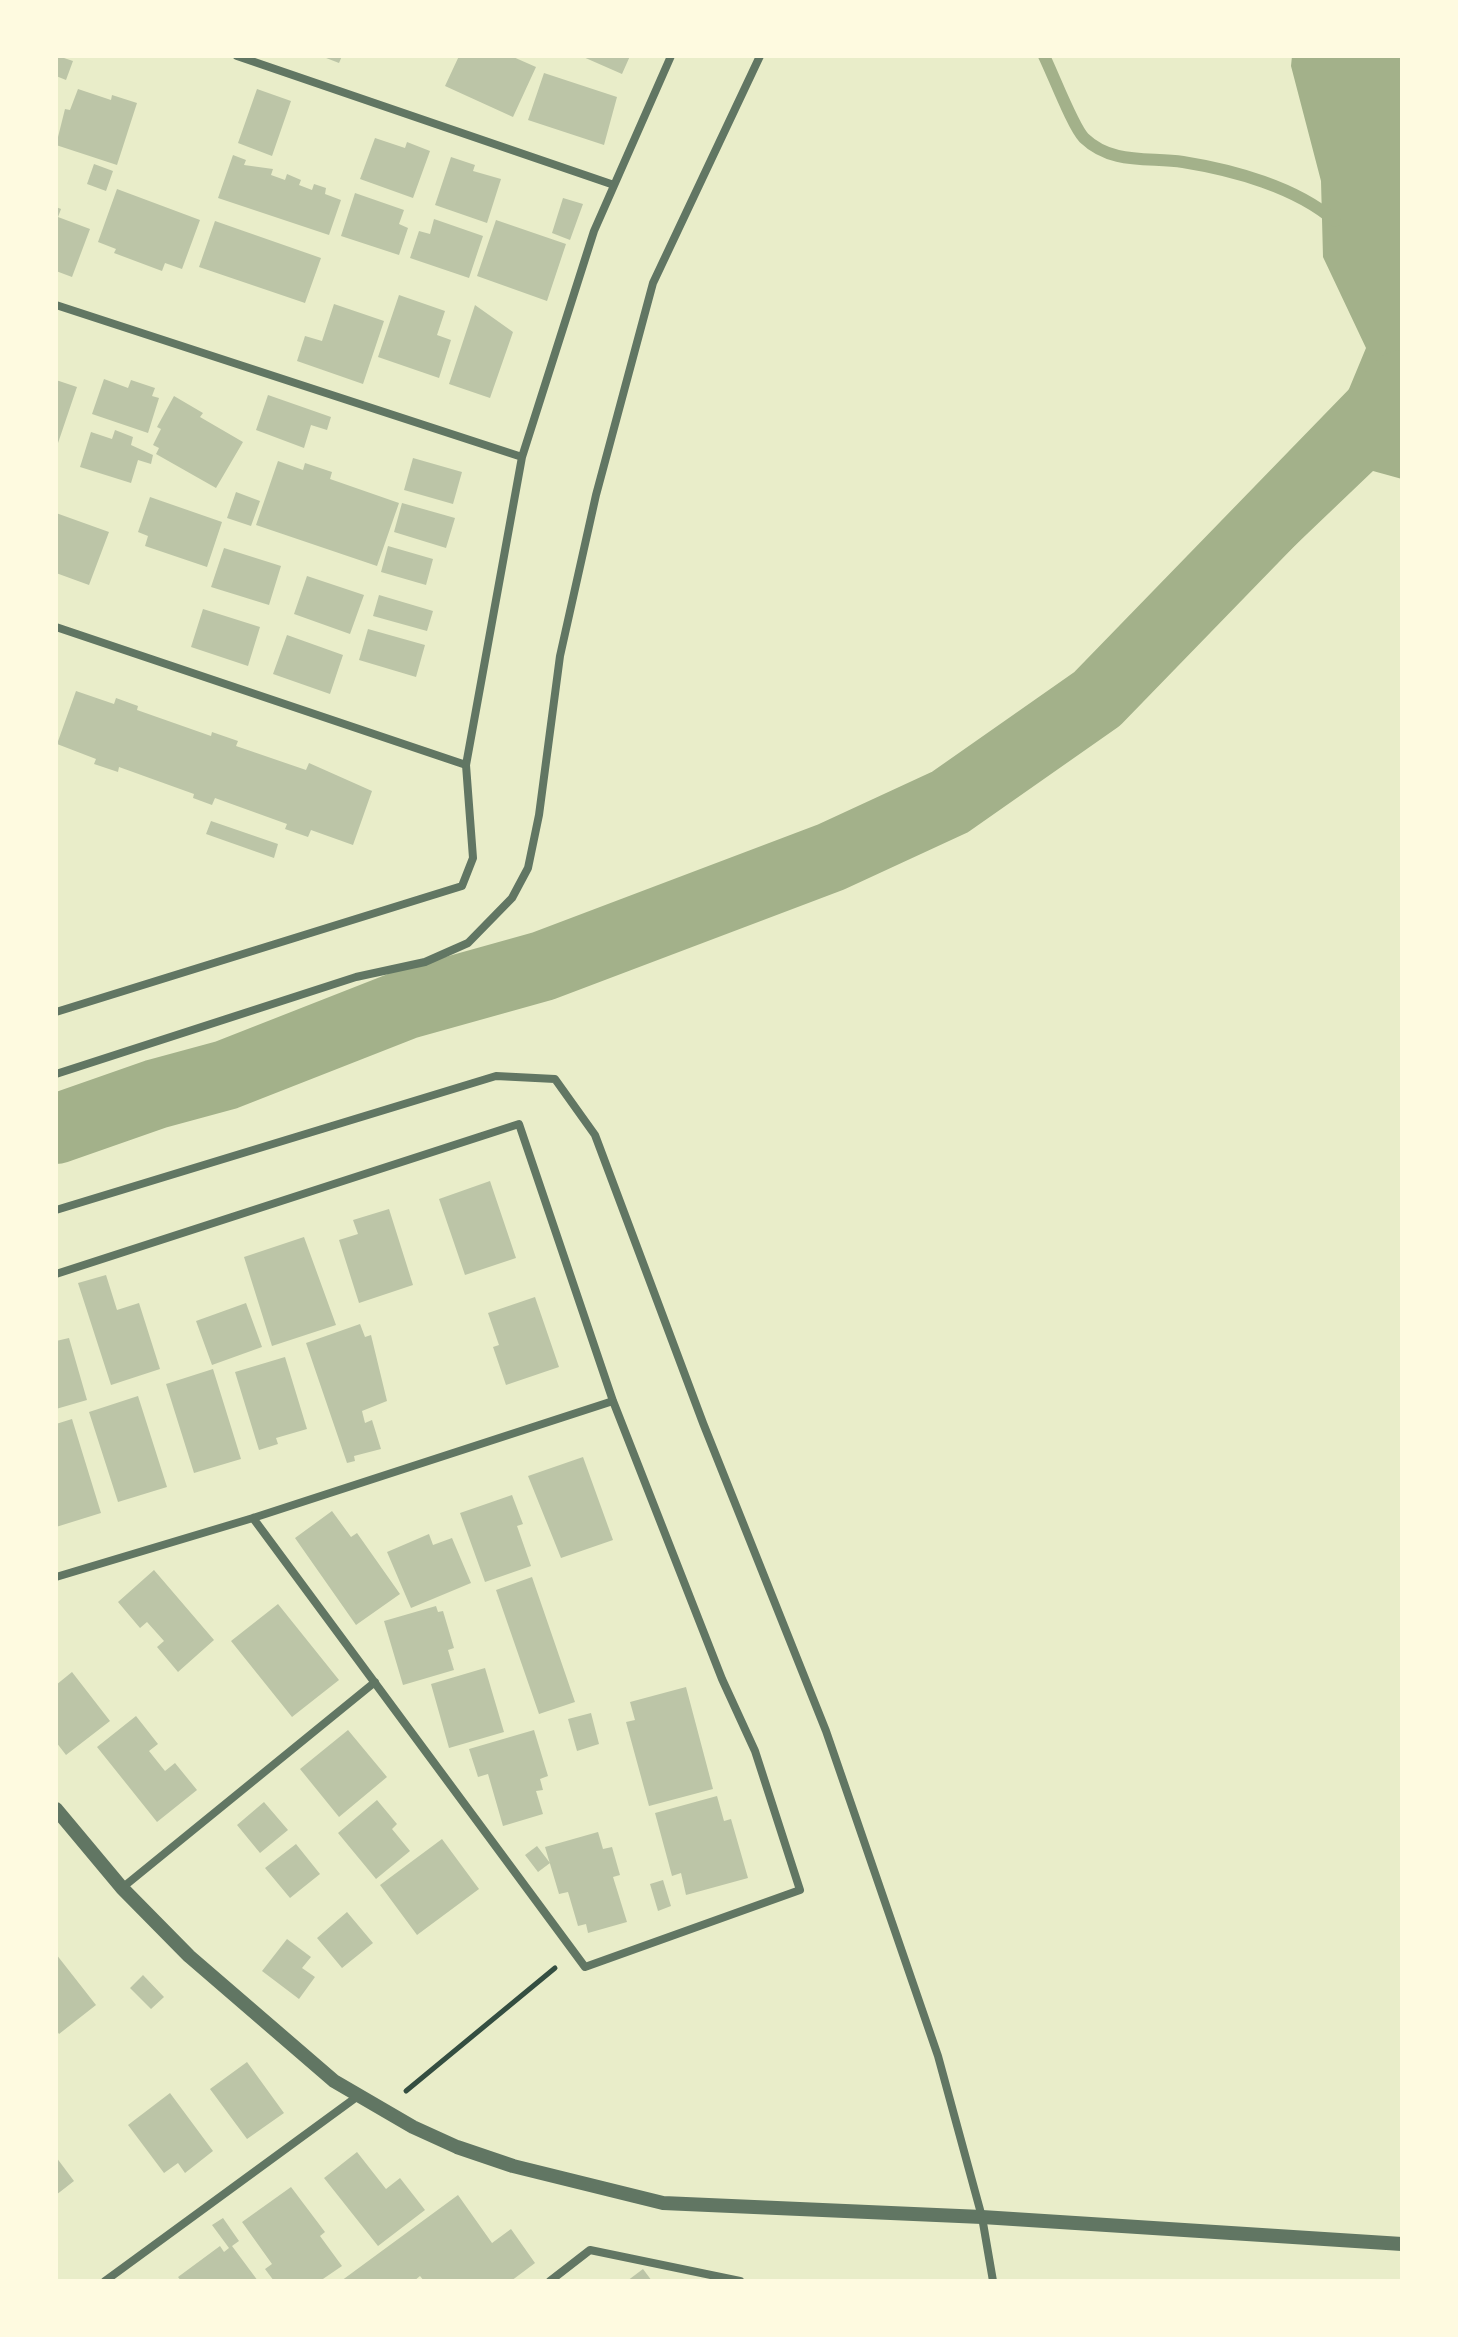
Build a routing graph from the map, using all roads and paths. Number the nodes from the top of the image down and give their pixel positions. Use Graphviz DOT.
graph roads {
  1 [pos="237,56"];
  2 [pos="671,56"];
  3 [pos="760,56"];
  4 [pos="257,59"];
  5 [pos="614,185"];
  6 [pos="56,305"];
  7 [pos="522,457"];
  8 [pos="56,627"];
  9 [pos="466,765"];
  10 [pos="56,1012"];
  11 [pos="56,1074"];
  12 [pos="56,1210"];
  13 [pos="56,1274"];
  14 [pos="613,1401"];
  15 [pos="253,1518"];
  16 [pos="56,1577"];
  17 [pos="375,1682"];
  18 [pos="56,1809"];
  19 [pos="122,1888"];
  20 [pos="575,1952"];
  21 [pos="358,2096"];
  22 [pos="383,2110"];
  23 [pos="982,2217"];
  24 [pos="1402,2244"];
  25 [pos="105,2281"];
  26 [pos="550,2281"];
  27 [pos="740,2281"];
  28 [pos="993,2281"];
  1 -- 4 [label="street"];
  2 -- 5 [label="street"];
  3 -- 11 [label="street"];
  4 -- 5 [label="street"];
  5 -- 7 [label="street"];
  6 -- 7 [label="street"];
  7 -- 9 [label="street"];
  8 -- 9 [label="street"];
  9 -- 10 [label="street"];
  12 -- 23 [label="street"];
  13 -- 14 [label="street"];
  14 -- 15 [label="street"];
  14 -- 20 [label="street"];
  15 -- 16 [label="street"];
  15 -- 17 [label="street"];
  17 -- 19 [label="street"];
  17 -- 20 [label="street"];
  18 -- 19 [label="street"];
  19 -- 21 [label="street"];
  20 -- 22 [label="path"];
  21 -- 22 [label="street"];
  21 -- 25 [label="street"];
  22 -- 23 [label="street"];
  23 -- 24 [label="street"];
  23 -- 28 [label="street"];
  26 -- 27 [label="street"];
}
